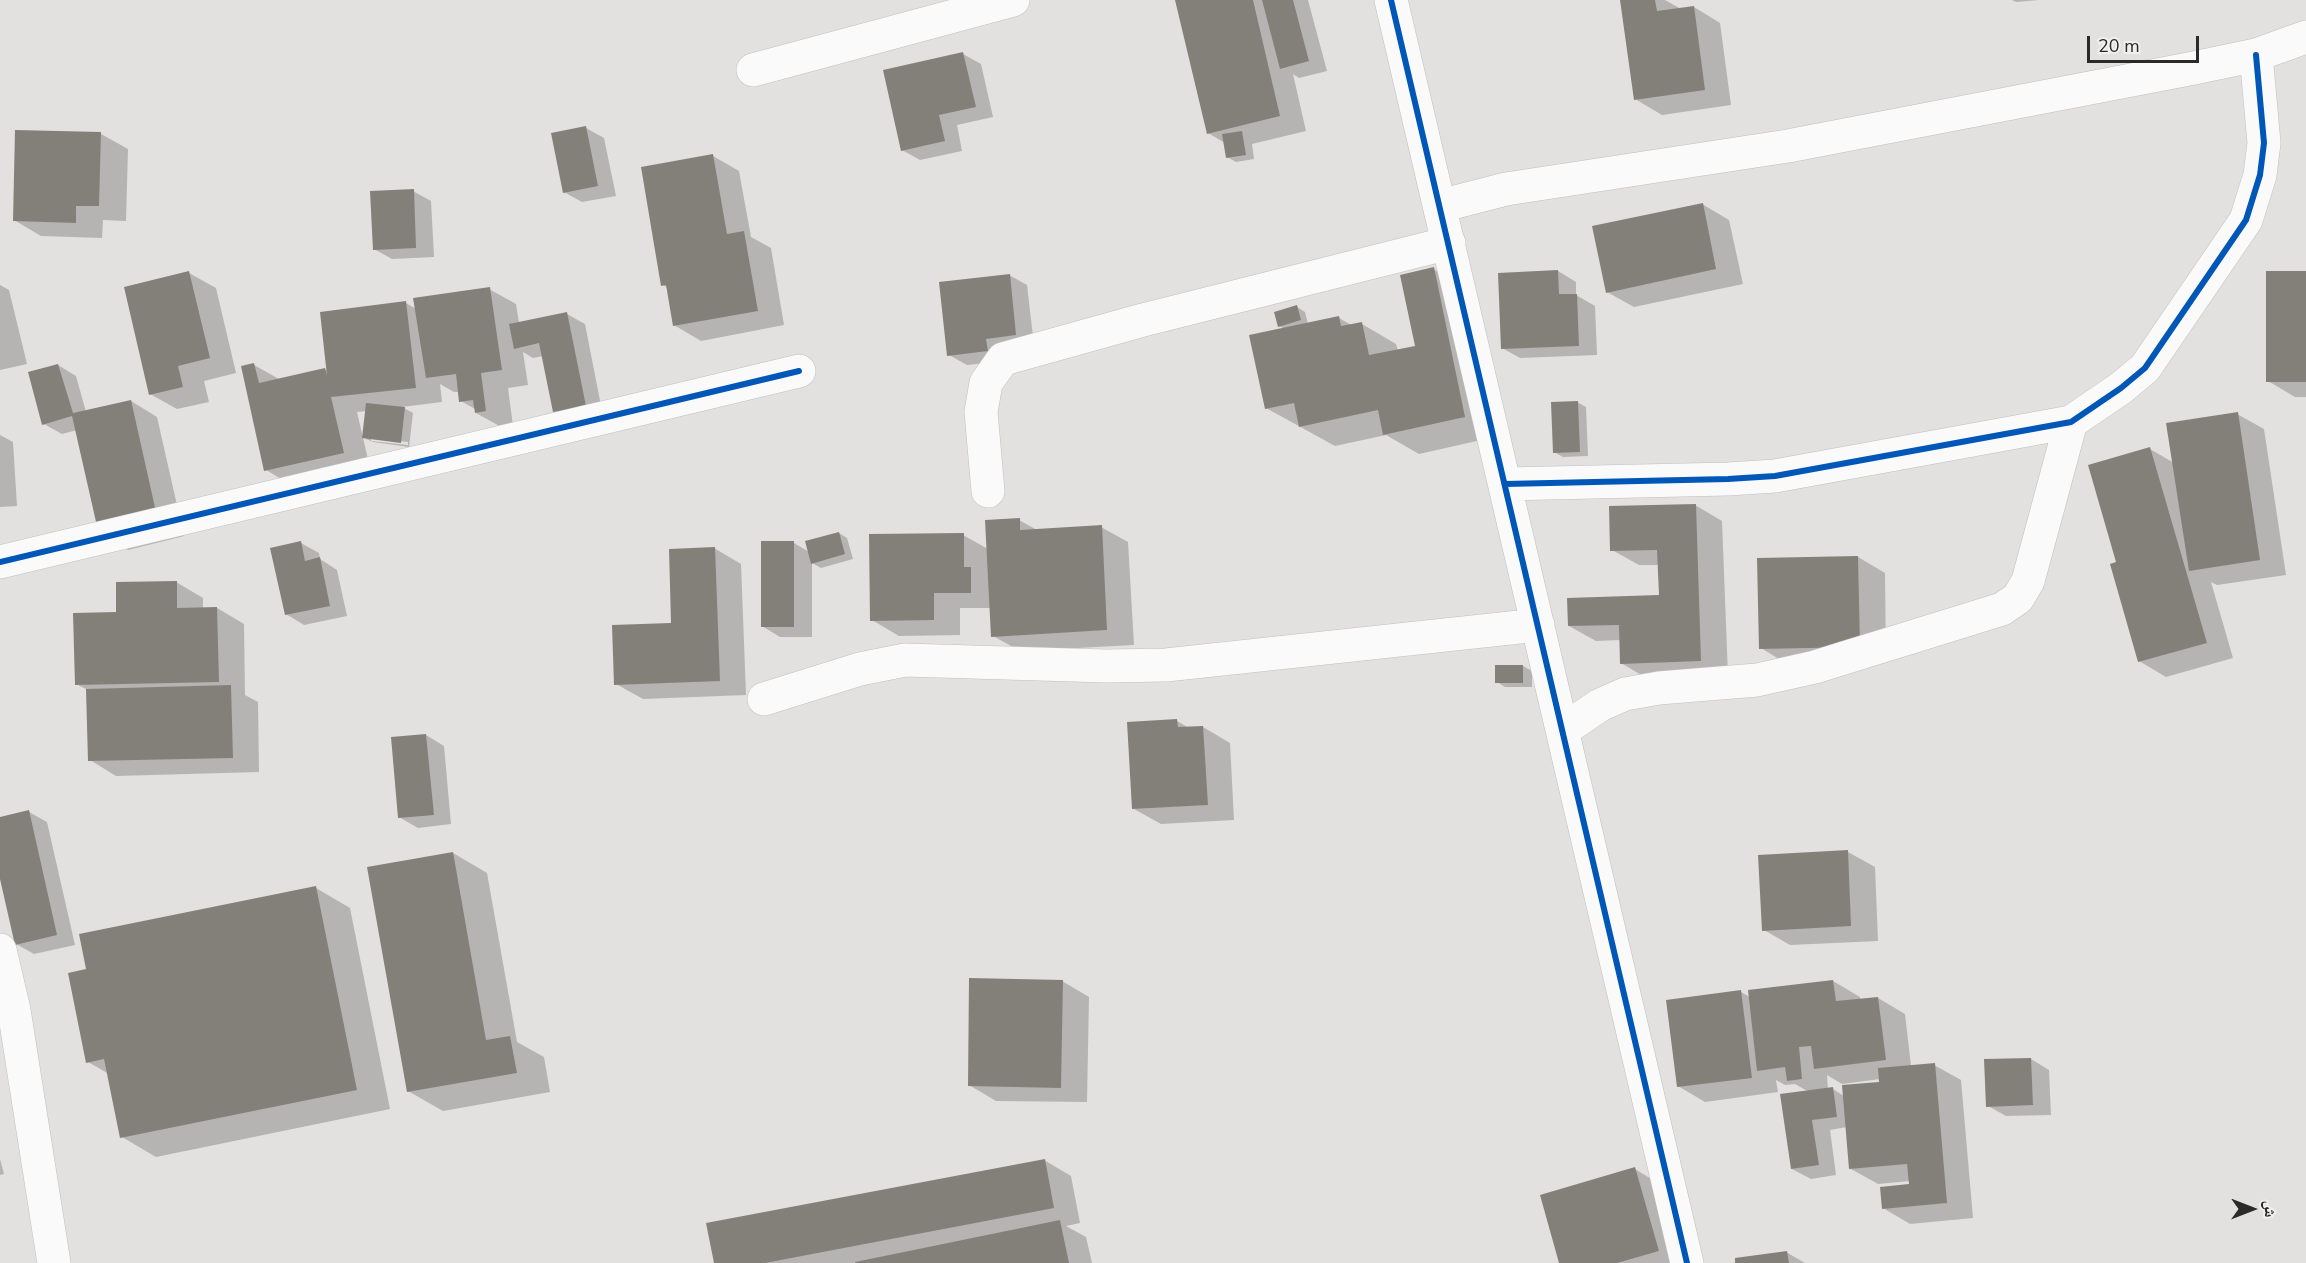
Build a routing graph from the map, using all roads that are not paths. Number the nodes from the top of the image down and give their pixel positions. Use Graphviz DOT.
graph roads {
  1 [pos="1013,0"];
  2 [pos="1391,0"];
  3 [pos="2306,37"];
  4 [pos="2256,56"];
  5 [pos="753,70"];
  6 [pos="1440,206"];
  7 [pos="1449,243"];
  8 [pos="799,371"];
  9 [pos="2072,422"];
  10 [pos="1505,484"];
  11 [pos="988,490"];
  12 [pos="0,562"];
  13 [pos="1538,625"];
  14 [pos="764,699"];
  15 [pos="1563,730"];
  16 [pos="0,950"];
  17 [pos="7,1012"];
  18 [pos="54,1263"];
  19 [pos="1687,1263"];
  1 -- 5 [label="street"];
  2 -- 6 [label="street"];
  3 -- 4 [label="street"];
  4 -- 6 [label="street"];
  4 -- 9 [label="street"];
  6 -- 7 [label="street"];
  7 -- 10 [label="street"];
  7 -- 11 [label="street"];
  8 -- 12 [label="street"];
  9 -- 10 [label="street"];
  9 -- 15 [label="street"];
  10 -- 13 [label="street"];
  13 -- 14 [label="street"];
  13 -- 15 [label="street"];
  15 -- 19 [label="street"];
  16 -- 17 [label="street"];
  17 -- 18 [label="street"];
}
